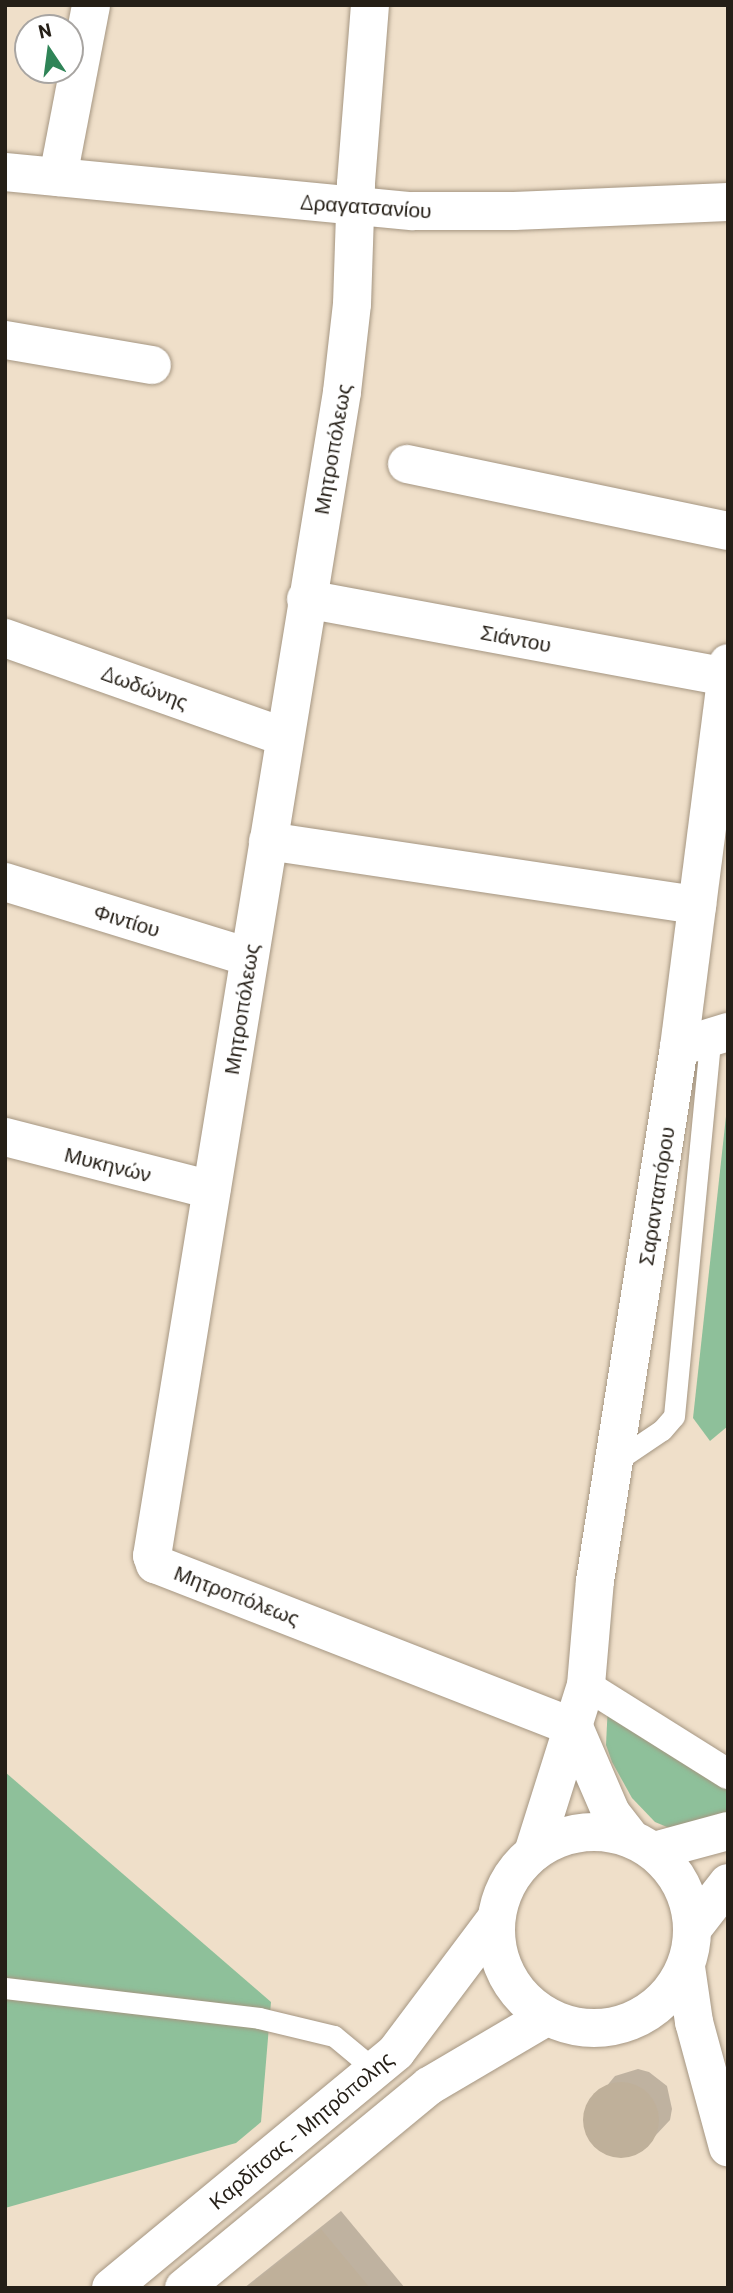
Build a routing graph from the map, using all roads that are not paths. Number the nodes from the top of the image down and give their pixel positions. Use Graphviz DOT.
graph roads {
  1 [pos="90,5"];
  2 [pos="370,5"];
  3 [pos="5,172"];
  4 [pos="58,177"];
  5 [pos="728,202"];
  6 [pos="355,206"];
  7 [pos="5,340"];
  8 [pos="152,365"];
  9 [pos="407,464"];
  10 [pos="728,531"];
  11 [pos="306,599"];
  12 [pos="5,638"];
  13 [pos="727,670"];
  14 [pos="284,737"];
  15 [pos="268,841"];
  16 [pos="5,882"];
  17 [pos="697,905"];
  18 [pos="249,957"];
  19 [pos="706,1040"];
  20 [pos="5,1137"];
  21 [pos="211,1190"];
  22 [pos="614,1463"];
  23 [pos="586,1685"];
  24 [pos="574,1727"];
  25 [pos="728,1774"];
  26 [pos="728,1831"];
  27 [pos="642,1845"];
  28 [pos="533,1853"];
  29 [pos="728,1883"];
  30 [pos="496,1919"];
  31 [pos="693,1928"];
  32 [pos="686,1967"];
  33 [pos="5,1989"];
  34 [pos="547,2017"];
  35 [pos="375,2070"];
  36 [pos="721,2087"];
  37 [pos="728,2147"];
  38 [pos="111,2288"];
  39 [pos="184,2288"];
  1 -- 4 [label="street"];
  2 -- 6 [label="street, Μητροπόλεως"];
  3 -- 4 [label="street, Δραγατσανίου"];
  4 -- 6 [label="street, Δραγατσανίου"];
  5 -- 6 [label="street, Δραγατσανίου"];
  6 -- 11 [label="street, Μητροπόλεως"];
  7 -- 8 [label="street"];
  9 -- 10 [label="street"];
  11 -- 13 [label="street, Σιάντου"];
  11 -- 14 [label="street, Μητροπόλεως"];
  12 -- 14 [label="street, Δωδώνης"];
  13 -- 17 [label="street, Σαρανταπόρου"];
  14 -- 15 [label="street, Μητροπόλεως"];
  15 -- 17 [label="street"];
  15 -- 18 [label="street, Μητροπόλεως"];
  16 -- 18 [label="street, Φιντίου"];
  17 -- 19 [label="street, Σαρανταπόρου"];
  18 -- 21 [label="street, Μητροπόλεως"];
  19 -- 22 [label="street, Σαρανταπόρου"];
  19 -- 22 [label="lane"];
  20 -- 21 [label="street, Μυκηνών"];
  21 -- 24 [label="street, Μητροπόλεως"];
  22 -- 23 [label="street, Σαρανταπόρου"];
  23 -- 24 [label="street, Σαρανταπόρου"];
  23 -- 25 [label="street"];
  24 -- 27 [label="street"];
  24 -- 28 [label="street, Σαρανταπόρου"];
  26 -- 27 [label="street"];
  27 -- 28 [label="street"];
  27 -- 31 [label="street"];
  28 -- 30 [label="street"];
  29 -- 31 [label="street"];
  30 -- 34 [label="street"];
  30 -- 35 [label="street, Καρδίτσας - Μητρόπολης"];
  31 -- 32 [label="street"];
  32 -- 34 [label="street"];
  32 -- 36 [label="street"];
  33 -- 35 [label="lane"];
  34 -- 39 [label="street"];
  35 -- 38 [label="street, Καρδίτσας - Μητρόπολης"];
  36 -- 37 [label="street"];
}
